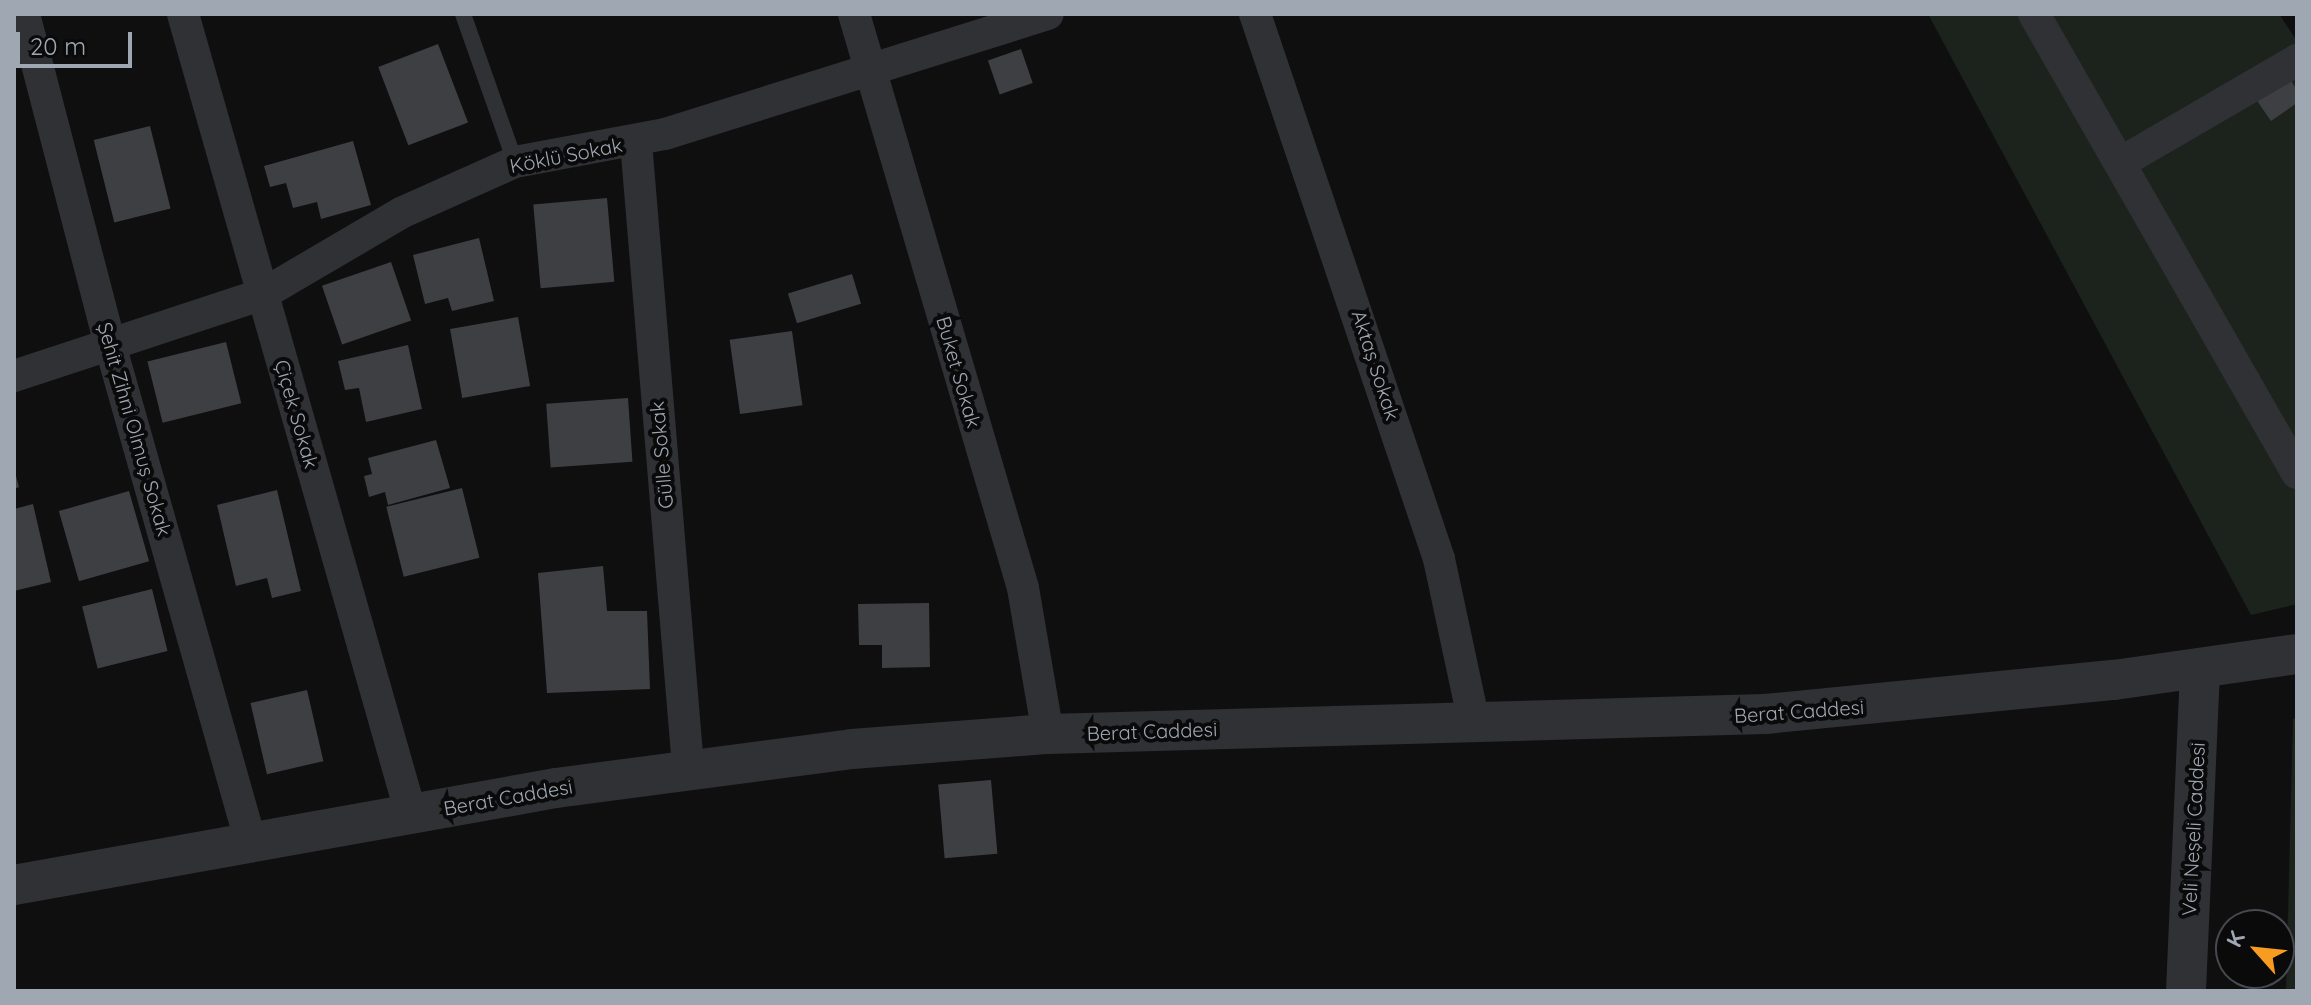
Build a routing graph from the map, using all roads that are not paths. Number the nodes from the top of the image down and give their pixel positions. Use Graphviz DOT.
graph roads {
  1 [pos="24,14"];
  2 [pos="183,14"];
  3 [pos="463,14"];
  4 [pos="854,14"];
  5 [pos="1048,14"];
  6 [pos="1255,14"];
  7 [pos="2034,14"];
  8 [pos="2297,60"];
  9 [pos="873,67"];
  10 [pos="636,142"];
  11 [pos="515,162"];
  12 [pos="2120,163"];
  13 [pos="263,294"];
  14 [pos="111,348"];
  15 [pos="14,376"];
  16 [pos="2297,473"];
  17 [pos="2297,654"];
  18 [pos="2200,668"];
  19 [pos="1474,722"];
  20 [pos="1048,734"];
  21 [pos="688,767"];
  22 [pos="411,814"];
  23 [pos="251,843"];
  24 [pos="14,885"];
  25 [pos="2186,991"];
  1 -- 14 [label="street, Şehit Zihni Olmuş Sokak"];
  2 -- 13 [label="street, Çiçek Sokak"];
  3 -- 11 [label="lane"];
  4 -- 9 [label="street, Buket Sokak"];
  5 -- 9 [label="street, Köklü Sokak"];
  6 -- 19 [label="street, Aktaş Sokak"];
  7 -- 12 [label="street"];
  8 -- 12 [label="street"];
  9 -- 10 [label="street, Köklü Sokak"];
  9 -- 20 [label="street, Buket Sokak"];
  10 -- 11 [label="street, Köklü Sokak"];
  10 -- 21 [label="street, Gülle Sokak"];
  11 -- 13 [label="street, Köklü Sokak"];
  12 -- 16 [label="street"];
  13 -- 14 [label="street, Köklü Sokak"];
  13 -- 22 [label="street, Çiçek Sokak"];
  14 -- 15 [label="street, Köklü Sokak"];
  14 -- 23 [label="street, Şehit Zihni Olmuş Sokak"];
  17 -- 18 [label="street, Berat Caddesi"];
  18 -- 19 [label="street, Berat Caddesi"];
  18 -- 25 [label="street, Veli Neşeli Caddesi"];
  19 -- 20 [label="street, Berat Caddesi"];
  20 -- 21 [label="street, Berat Caddesi"];
  21 -- 22 [label="street, Berat Caddesi"];
  22 -- 23 [label="street, Berat Caddesi"];
  23 -- 24 [label="street, Berat Caddesi"];
}
